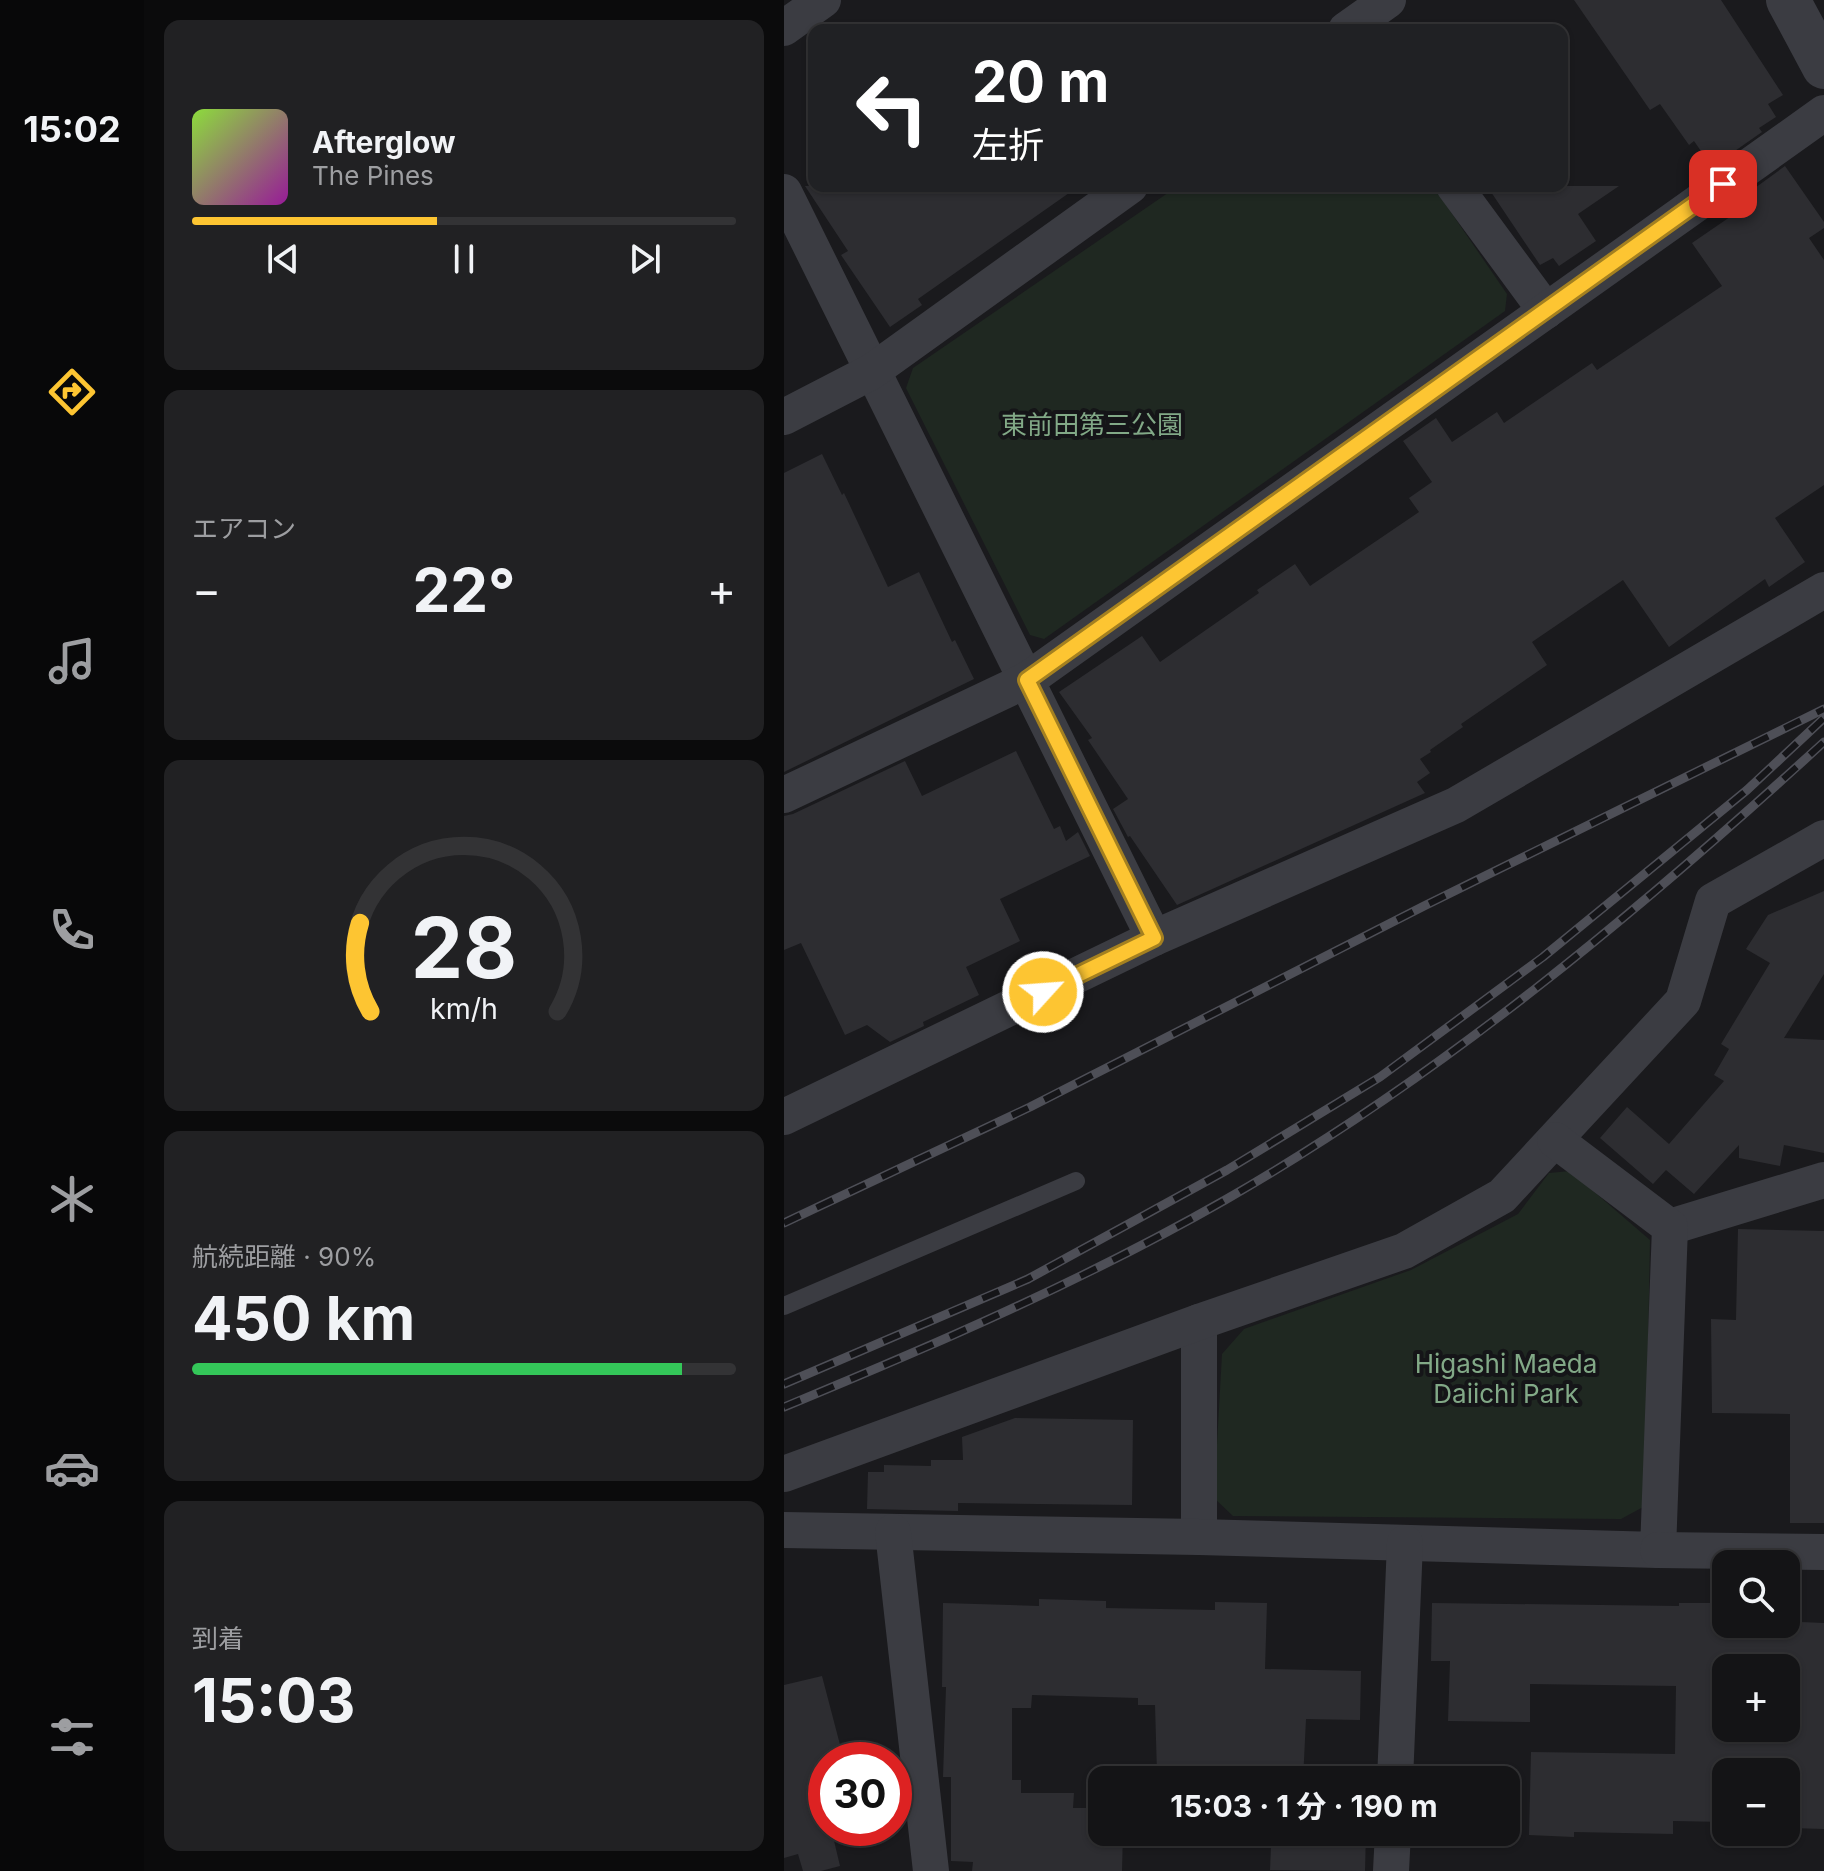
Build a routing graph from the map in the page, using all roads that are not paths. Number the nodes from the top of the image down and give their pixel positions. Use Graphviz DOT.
graph roads {
  1 [pos="823,0"];
  2 [pos="1388,0"];
  3 [pos="1788,0"];
  4 [pos="1354,24"];
  5 [pos="784,28"];
  6 [pos="1824,67"];
  7 [pos="1824,113"];
  8 [pos="784,192"];
  9 [pos="1122,192"];
  10 [pos="1458,192"];
  11 [pos="1546,311"];
  12 [pos="871,372"];
  13 [pos="784,417"];
  14 [pos="1824,590"];
  15 [pos="1027,680"];
  16 [pos="784,795"];
  17 [pos="1824,838"];
  18 [pos="1154,938"];
  19 [pos="784,1117"];
  20 [pos="1555,1140"];
  21 [pos="1824,1180"];
  22 [pos="1076,1181"];
  23 [pos="1670,1227"];
  24 [pos="784,1306"];
  25 [pos="1199,1322"];
  26 [pos="784,1474"];
  27 [pos="784,1530"];
  28 [pos="893,1532"];
  29 [pos="1199,1537"];
  30 [pos="1405,1543"];
  31 [pos="1658,1550"];
  32 [pos="1824,1552"];
  33 [pos="1396,1766"];
  34 [pos="1392,1846"];
  35 [pos="931,1871"];
  36 [pos="1391,1871"];
  1 -- 5 [label="street"];
  2 -- 4 [label="street"];
  3 -- 6 [label="street"];
  7 -- 11 [label="street"];
  8 -- 12 [label="street"];
  9 -- 12 [label="street"];
  10 -- 11 [label="street"];
  11 -- 15 [label="street"];
  12 -- 13 [label="street"];
  12 -- 15 [label="street"];
  14 -- 18 [label="street"];
  15 -- 16 [label="street"];
  15 -- 18 [label="street"];
  17 -- 20 [label="street"];
  18 -- 19 [label="street"];
  20 -- 23 [label="street"];
  20 -- 25 [label="street"];
  21 -- 23 [label="street"];
  22 -- 24 [label="lane"];
  23 -- 31 [label="street"];
  25 -- 26 [label="street"];
  25 -- 29 [label="street"];
  27 -- 28 [label="street"];
  28 -- 29 [label="street"];
  28 -- 35 [label="street"];
  29 -- 30 [label="street"];
  30 -- 31 [label="street"];
  30 -- 33 [label="street"];
  31 -- 32 [label="street"];
  34 -- 36 [label="street"];
}
